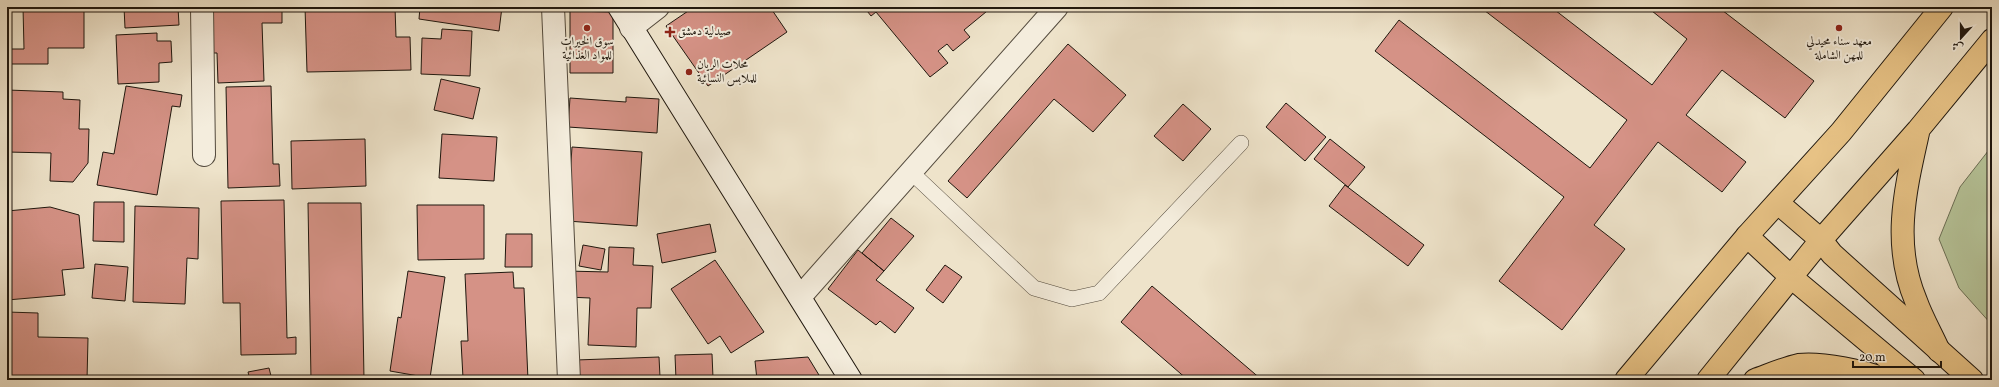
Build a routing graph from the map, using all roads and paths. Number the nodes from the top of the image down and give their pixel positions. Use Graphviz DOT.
graph roads {
  1 [pos="202,7"];
  2 [pos="553,7"];
  3 [pos="619,7"];
  4 [pos="658,7"];
  5 [pos="1058,7"];
  6 [pos="1942,7"];
  7 [pos="632,28"];
  8 [pos="1992,40"];
  9 [pos="1918,130"];
  10 [pos="1240,143"];
  11 [pos="204,156"];
  12 [pos="911,172"];
  13 [pos="1778,202"];
  14 [pos="1747,236"];
  15 [pos="1821,240"];
  16 [pos="1791,277"];
  17 [pos="800,297"];
  18 [pos="1940,351"];
  19 [pos="569,380"];
  20 [pos="851,380"];
  21 [pos="1626,380"];
  22 [pos="1708,380"];
  23 [pos="1755,380"];
  24 [pos="1887,380"];
  25 [pos="1914,380"];
  26 [pos="1972,380"];
  1 -- 11 [label="street"];
  2 -- 19 [label="street"];
  3 -- 7 [label="street"];
  4 -- 7 [label="street"];
  5 -- 12 [label="street"];
  6 -- 13 [label="main road"];
  7 -- 17 [label="street"];
  8 -- 9 [label="main road"];
  9 -- 15 [label="main road"];
  9 -- 18 [label="main road"];
  10 -- 12 [label="lane"];
  12 -- 17 [label="street"];
  13 -- 14 [label="main road"];
  13 -- 15 [label="main road"];
  14 -- 16 [label="main road"];
  14 -- 21 [label="main road"];
  15 -- 16 [label="main road"];
  15 -- 18 [label="main road"];
  16 -- 22 [label="main road"];
  16 -- 25 [label="main road"];
  17 -- 20 [label="street"];
  18 -- 26 [label="main road"];
  23 -- 24 [label="main road"];
}
